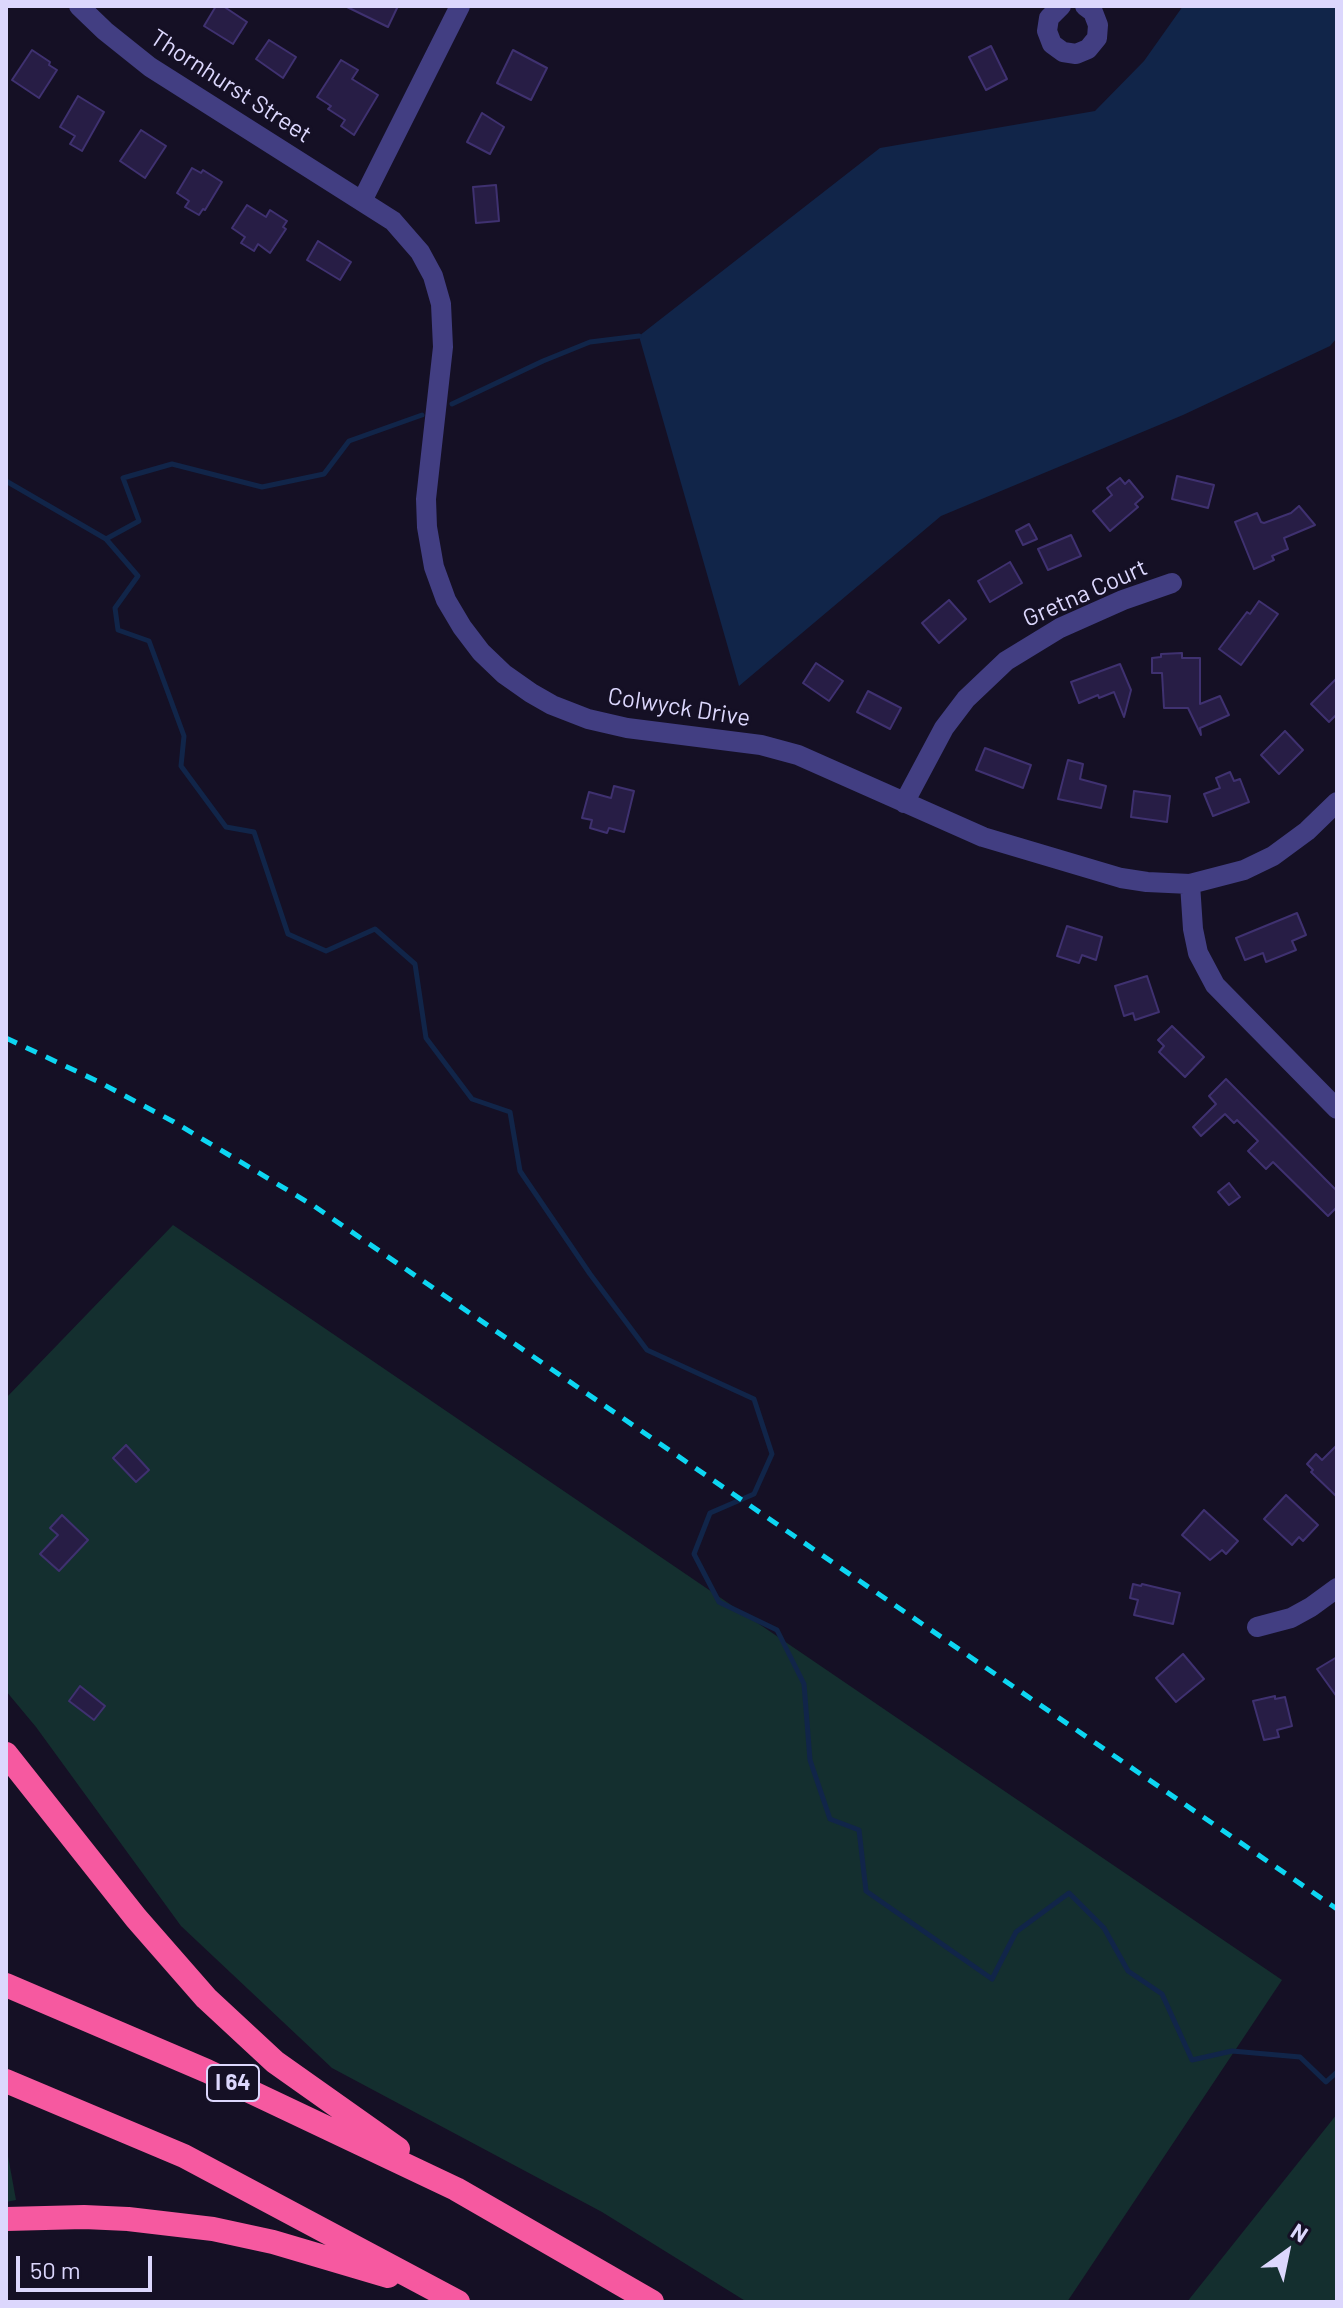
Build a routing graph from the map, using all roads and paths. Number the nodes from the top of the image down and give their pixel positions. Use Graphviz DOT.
graph roads {
  1 [pos="79,6"];
  2 [pos="460,6"];
  3 [pos="1061,6"];
  4 [pos="1085,6"];
  5 [pos="362,201"];
  6 [pos="1172,583"];
  7 [pos="1337,802"];
  8 [pos="904,803"];
  9 [pos="1190,884"];
  10 [pos="1337,1109"];
  11 [pos="1337,1588"];
  12 [pos="1257,1627"];
  13 [pos="6,1754"];
  14 [pos="6,1985"];
  15 [pos="6,2081"];
  16 [pos="456,2189"];
  17 [pos="6,2219"];
  18 [pos="447,2296"];
  19 [pos="652,2302"];
  1 -- 5 [label="street, Thornhurst Street"];
  2 -- 5 [label="street"];
  3 -- 4 [label="street"];
  5 -- 8 [label="street, Colwyck Drive"];
  6 -- 8 [label="street, Gretna Court"];
  7 -- 9 [label="street, Colwyck Drive"];
  8 -- 9 [label="street, Colwyck Drive"];
  9 -- 10 [label="street"];
  11 -- 12 [label="street"];
  13 -- 16 [label="highway"];
  14 -- 16 [label="highway, I 64"];
  15 -- 18 [label="highway"];
  16 -- 19 [label="highway, I 64"];
  17 -- 18 [label="highway"];
}
